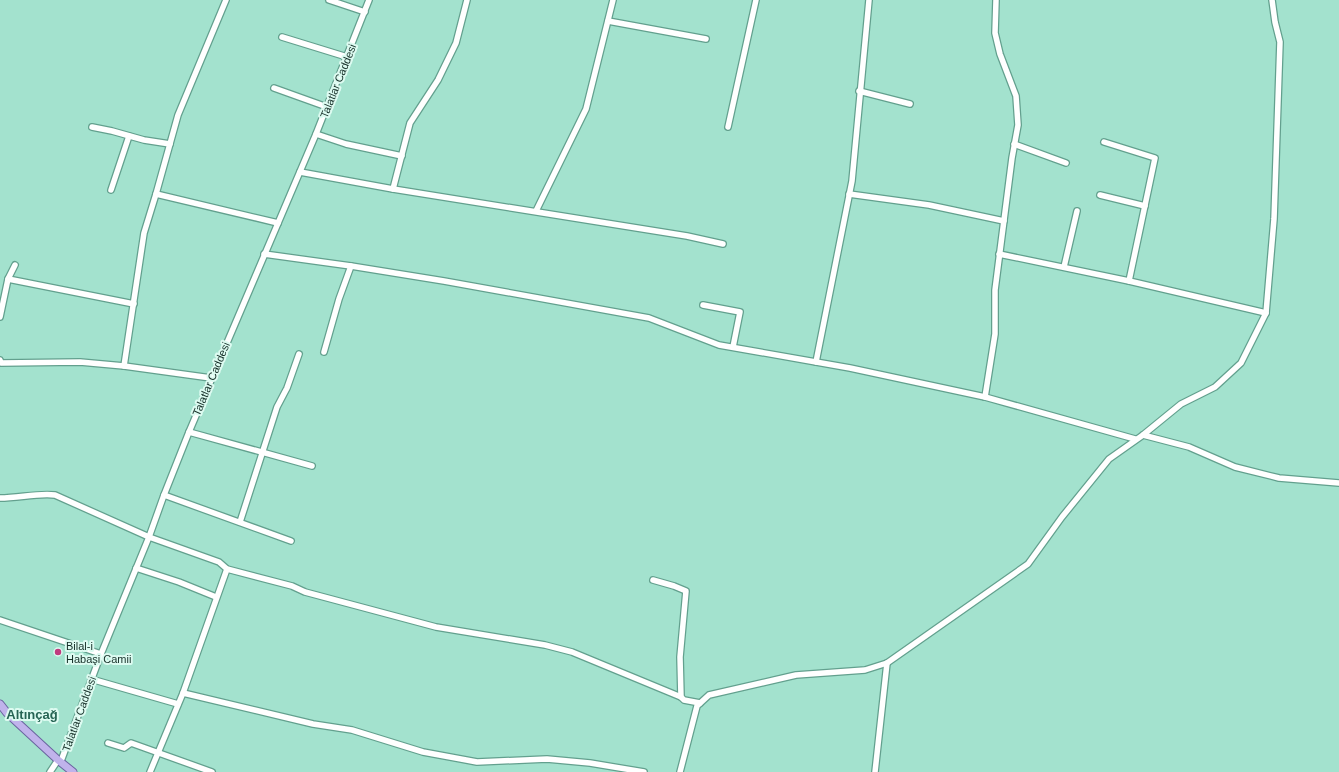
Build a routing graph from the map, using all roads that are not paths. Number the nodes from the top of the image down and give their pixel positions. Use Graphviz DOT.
graph roads {
  1 [pos="226,0"];
  2 [pos="329,0"];
  3 [pos="369,0"];
  4 [pos="467,0"];
  5 [pos="613,0"];
  6 [pos="756,0"];
  7 [pos="869,0"];
  8 [pos="996,0"];
  9 [pos="1272,0"];
  10 [pos="365,12"];
  11 [pos="608,21"];
  12 [pos="282,37"];
  13 [pos="706,39"];
  14 [pos="347,57"];
  15 [pos="274,88"];
  16 [pos="859,91"];
  17 [pos="910,104"];
  18 [pos="327,107"];
  19 [pos="92,127"];
  20 [pos="728,127"];
  21 [pos="316,134"];
  22 [pos="129,136"];
  23 [pos="1104,142"];
  24 [pos="170,144"];
  25 [pos="1014,144"];
  26 [pos="402,156"];
  27 [pos="1066,163"];
  28 [pos="300,172"];
  29 [pos="393,189"];
  30 [pos="111,190"];
  31 [pos="156,194"];
  32 [pos="849,194"];
  33 [pos="1100,195"];
  34 [pos="1145,206"];
  35 [pos="536,211"];
  36 [pos="1077,211"];
  37 [pos="1004,221"];
  38 [pos="278,223"];
  39 [pos="723,244"];
  40 [pos="264,254"];
  41 [pos="1000,254"];
  42 [pos="14,265"];
  43 [pos="351,266"];
  44 [pos="1064,267"];
  45 [pos="8,279"];
  46 [pos="1130,281"];
  47 [pos="134,304"];
  48 [pos="703,305"];
  49 [pos="1266,313"];
  50 [pos="0,317"];
  51 [pos="733,347"];
  52 [pos="324,352"];
  53 [pos="299,354"];
  54 [pos="0,360"];
  55 [pos="816,362"];
  56 [pos="124,366"];
  57 [pos="211,378"];
  58 [pos="985,397"];
  59 [pos="189,432"];
  60 [pos="1143,434"];
  61 [pos="1136,439"];
  62 [pos="262,452"];
  63 [pos="312,466"];
  64 [pos="1339,482"];
  65 [pos="164,495"];
  66 [pos="0,498"];
  67 [pos="240,522"];
  68 [pos="149,537"];
  69 [pos="291,541"];
  70 [pos="136,568"];
  71 [pos="227,569"];
  72 [pos="653,580"];
  73 [pos="216,597"];
  74 [pos="0,620"];
  75 [pos="101,654"];
  76 [pos="888,663"];
  77 [pos="91,679"];
  78 [pos="183,693"];
  79 [pos="681,697"];
  80 [pos="700,703"];
  81 [pos="0,704"];
  82 [pos="178,704"];
  83 [pos="108,743"];
  84 [pos="158,752"];
  85 [pos="59,761"];
  86 [pos="50,772"];
  87 [pos="73,772"];
  88 [pos="150,772"];
  89 [pos="212,772"];
  90 [pos="644,772"];
  91 [pos="680,772"];
  92 [pos="875,772"];
  1 -- 24 [label="street"];
  2 -- 10 [label="street"];
  3 -- 10 [label="street, Talatlar Caddesi"];
  4 -- 26 [label="street"];
  5 -- 11 [label="street"];
  6 -- 20 [label="street"];
  7 -- 16 [label="street"];
  8 -- 25 [label="street"];
  9 -- 49 [label="street"];
  10 -- 14 [label="street, Talatlar Caddesi"];
  11 -- 13 [label="street"];
  11 -- 35 [label="street"];
  12 -- 14 [label="street"];
  14 -- 18 [label="street, Talatlar Caddesi"];
  15 -- 18 [label="street"];
  16 -- 17 [label="street"];
  16 -- 32 [label="street"];
  18 -- 21 [label="street, Talatlar Caddesi"];
  19 -- 22 [label="street"];
  21 -- 26 [label="street"];
  21 -- 28 [label="street, Talatlar Caddesi"];
  22 -- 24 [label="street"];
  22 -- 30 [label="street"];
  23 -- 34 [label="street"];
  24 -- 31 [label="street"];
  25 -- 27 [label="street"];
  25 -- 37 [label="street"];
  26 -- 29 [label="street"];
  28 -- 29 [label="street"];
  28 -- 38 [label="street, Talatlar Caddesi"];
  29 -- 35 [label="street"];
  31 -- 38 [label="street"];
  31 -- 47 [label="street"];
  32 -- 37 [label="street"];
  32 -- 55 [label="street"];
  33 -- 34 [label="street"];
  34 -- 46 [label="street"];
  35 -- 39 [label="street"];
  36 -- 44 [label="street"];
  37 -- 41 [label="street"];
  38 -- 40 [label="street, Talatlar Caddesi"];
  40 -- 43 [label="street"];
  40 -- 57 [label="street, Talatlar Caddesi"];
  41 -- 44 [label="street"];
  41 -- 58 [label="street"];
  42 -- 45 [label="street"];
  43 -- 51 [label="street"];
  43 -- 52 [label="street"];
  44 -- 46 [label="street"];
  45 -- 47 [label="street"];
  45 -- 50 [label="street"];
  46 -- 49 [label="street"];
  47 -- 56 [label="street"];
  48 -- 51 [label="street"];
  49 -- 60 [label="street"];
  51 -- 55 [label="street"];
  53 -- 62 [label="street"];
  54 -- 56 [label="street"];
  55 -- 58 [label="street"];
  56 -- 57 [label="street"];
  57 -- 59 [label="street, Talatlar Caddesi"];
  58 -- 61 [label="street"];
  59 -- 62 [label="street"];
  59 -- 65 [label="street, Talatlar Caddesi"];
  60 -- 61 [label="street"];
  60 -- 64 [label="street"];
  61 -- 76 [label="street"];
  62 -- 63 [label="street"];
  62 -- 67 [label="street"];
  65 -- 67 [label="street"];
  65 -- 68 [label="street, Talatlar Caddesi"];
  66 -- 68 [label="street"];
  67 -- 69 [label="street"];
  68 -- 70 [label="street, Talatlar Caddesi"];
  68 -- 71 [label="street"];
  70 -- 73 [label="street"];
  70 -- 75 [label="street, Talatlar Caddesi"];
  71 -- 73 [label="street"];
  71 -- 79 [label="street"];
  72 -- 79 [label="street"];
  73 -- 78 [label="street"];
  74 -- 75 [label="street"];
  75 -- 77 [label="street, Talatlar Caddesi"];
  76 -- 80 [label="street"];
  76 -- 92 [label="street"];
  77 -- 82 [label="street"];
  77 -- 85 [label="street, Talatlar Caddesi"];
  78 -- 82 [label="street"];
  78 -- 90 [label="street"];
  79 -- 80 [label="street"];
  80 -- 91 [label="street"];
  81 -- 85 [label="main road"];
  82 -- 84 [label="street"];
  83 -- 84 [label="street"];
  84 -- 88 [label="street"];
  84 -- 89 [label="street"];
  85 -- 86 [label="street, Talatlar Caddesi"];
  85 -- 87 [label="main road"];
}
